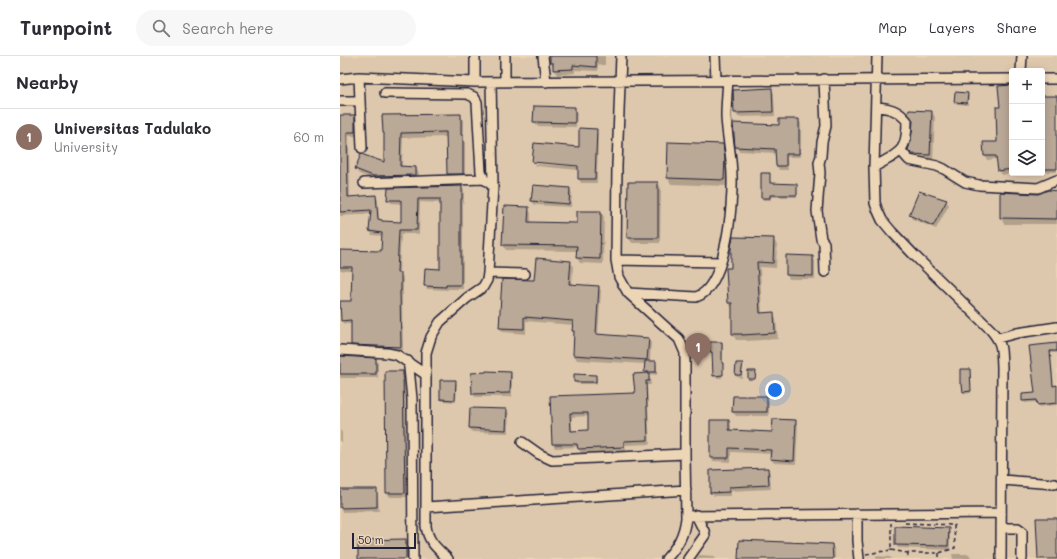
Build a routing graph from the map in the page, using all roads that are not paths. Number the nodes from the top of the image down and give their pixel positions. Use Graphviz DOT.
graph roads {
  1 [pos="475,56"];
  2 [pos="505,56"];
  3 [pos="543,56"];
  4 [pos="621,56"];
  5 [pos="715,56"];
  6 [pos="876,56"];
  7 [pos="1022,56"];
  8 [pos="1021,68"];
  9 [pos="359,77"];
  10 [pos="340,79"];
  11 [pos="824,79"];
  12 [pos="876,79"];
  13 [pos="1009,79"];
  14 [pos="1045,79"];
  15 [pos="1057,79"];
  16 [pos="716,80"];
  17 [pos="728,80"];
  18 [pos="475,82"];
  19 [pos="491,82"];
  20 [pos="506,82"];
  21 [pos="546,82"];
  22 [pos="619,82"];
  23 [pos="385,93"];
  24 [pos="340,101"];
  25 [pos="360,101"];
  26 [pos="876,107"];
  27 [pos="362,148"];
  28 [pos="901,151"];
  29 [pos="874,167"];
  30 [pos="484,179"];
  31 [pos="1057,180"];
  32 [pos="364,183"];
  33 [pos="493,186"];
  34 [pos="616,260"];
  35 [pos="721,262"];
  36 [pos="824,272"];
  37 [pos="488,274"];
  38 [pos="525,274"];
  39 [pos="628,293"];
  40 [pos="1057,327"];
  41 [pos="998,338"];
  42 [pos="340,350"];
  43 [pos="408,361"];
  44 [pos="425,374"];
  45 [pos="522,442"];
  46 [pos="685,454"];
  47 [pos="1002,480"];
  48 [pos="1055,484"];
  49 [pos="686,490"];
  50 [pos="426,507"];
  51 [pos="857,514"];
  52 [pos="1001,514"];
  53 [pos="686,516"];
  54 [pos="696,516"];
  55 [pos="1001,528"];
  56 [pos="859,557"];
  57 [pos="413,559"];
  58 [pos="448,559"];
  59 [pos="666,559"];
  60 [pos="688,559"];
  61 [pos="1001,559"];
  62 [pos="1022,559"];
  1 -- 18 [label="lane"];
  2 -- 20 [label="lane"];
  3 -- 21 [label="lane"];
  4 -- 22 [label="lane"];
  5 -- 16 [label="lane"];
  6 -- 12 [label="lane"];
  7 -- 8 [label="lane"];
  9 -- 10 [label="lane"];
  9 -- 18 [label="lane"];
  9 -- 25 [label="lane"];
  11 -- 12 [label="lane"];
  11 -- 17 [label="lane"];
  11 -- 36 [label="lane"];
  12 -- 13 [label="lane"];
  12 -- 26 [label="lane"];
  14 -- 15 [label="lane"];
  16 -- 17 [label="lane"];
  16 -- 22 [label="lane"];
  17 -- 35 [label="lane"];
  18 -- 19 [label="lane"];
  19 -- 20 [label="lane"];
  19 -- 33 [label="lane"];
  20 -- 21 [label="lane"];
  21 -- 22 [label="lane"];
  22 -- 34 [label="lane"];
  23 -- 30 [label="lane"];
  24 -- 25 [label="lane"];
  25 -- 27 [label="lane"];
  26 -- 28 [label="lane"];
  26 -- 29 [label="lane"];
  28 -- 29 [label="lane"];
  28 -- 31 [label="lane"];
  29 -- 41 [label="lane"];
  30 -- 32 [label="lane"];
  30 -- 33 [label="lane"];
  33 -- 37 [label="lane"];
  34 -- 35 [label="lane"];
  34 -- 39 [label="lane"];
  35 -- 39 [label="lane"];
  37 -- 38 [label="lane"];
  37 -- 44 [label="lane"];
  39 -- 46 [label="lane"];
  40 -- 41 [label="lane"];
  41 -- 47 [label="lane"];
  42 -- 43 [label="lane"];
  43 -- 44 [label="lane"];
  43 -- 57 [label="lane"];
  44 -- 50 [label="lane"];
  45 -- 46 [label="lane"];
  46 -- 49 [label="lane"];
  47 -- 48 [label="lane"];
  47 -- 52 [label="lane"];
  49 -- 50 [label="lane"];
  49 -- 53 [label="lane"];
  50 -- 58 [label="lane"];
  51 -- 52 [label="lane"];
  51 -- 54 [label="lane"];
  51 -- 56 [label="lane"];
  52 -- 55 [label="lane"];
  53 -- 54 [label="lane"];
  53 -- 59 [label="lane"];
  54 -- 60 [label="lane"];
  55 -- 61 [label="lane"];
  55 -- 62 [label="lane"];
}
